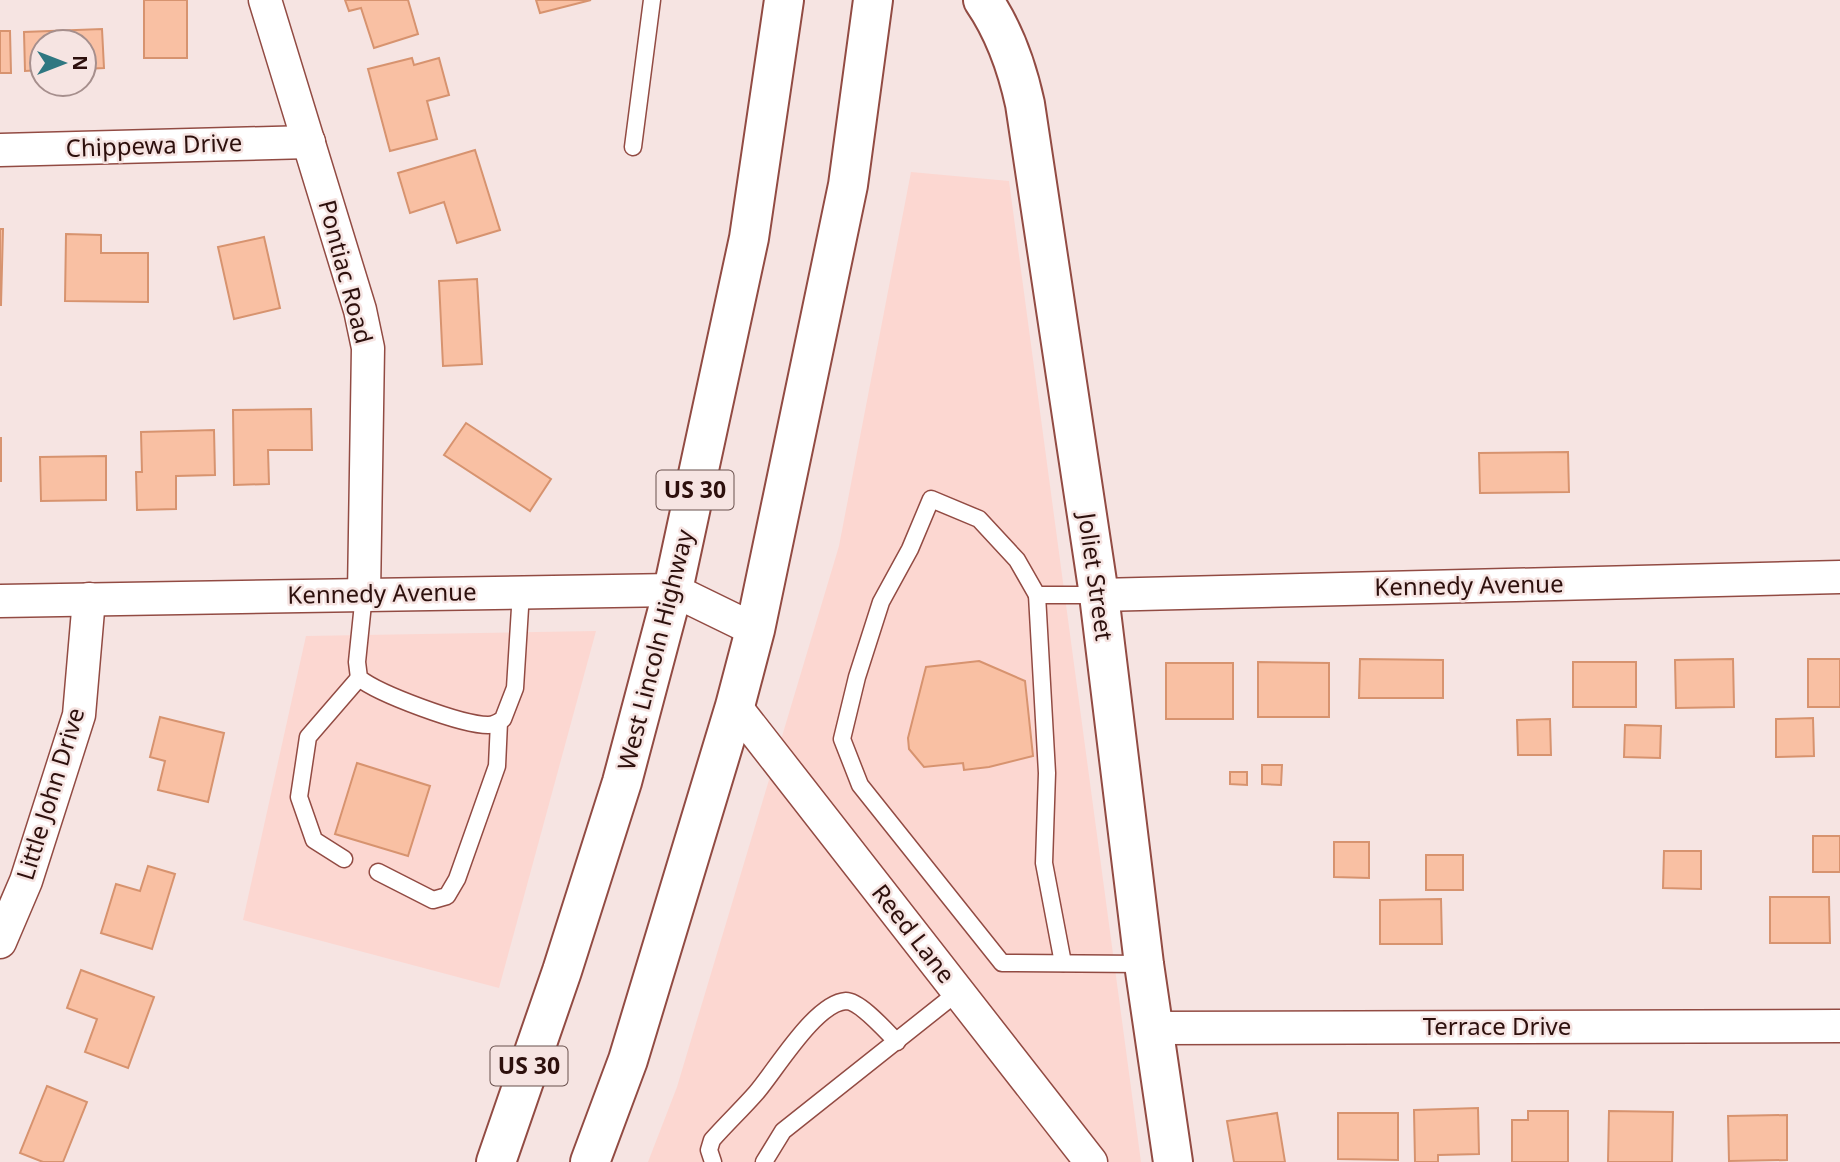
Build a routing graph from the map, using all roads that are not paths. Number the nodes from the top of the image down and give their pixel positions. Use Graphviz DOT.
graph roads {
  1 [pos="265,0"];
  2 [pos="652,0"];
  3 [pos="783,0"];
  4 [pos="873,0"];
  5 [pos="991,6"];
  6 [pos="309,142"];
  7 [pos="633,147"];
  8 [pos="0,150"];
  9 [pos="1840,577"];
  10 [pos="673,590"];
  11 [pos="521,592"];
  12 [pos="364,594"];
  13 [pos="1037,595"];
  14 [pos="1099,595"];
  15 [pos="89,599"];
  16 [pos="0,601"];
  17 [pos="755,630"];
  18 [pos="359,678"];
  19 [pos="735,706"];
  20 [pos="499,722"];
  21 [pos="344,859"];
  22 [pos="378,872"];
  23 [pos="0,943"];
  24 [pos="1063,963"];
  25 [pos="1144,964"];
  26 [pos="958,992"];
  27 [pos="1840,1026"];
  28 [pos="1153,1028"];
  29 [pos="897,1042"];
  30 [pos="496,1162"];
  31 [pos="590,1162"];
  32 [pos="713,1162"];
  33 [pos="764,1162"];
  34 [pos="1091,1162"];
  35 [pos="1173,1162"];
  1 -- 6 [label="street, Pontiac Road"];
  2 -- 7 [label="lane"];
  3 -- 10 [label="main road, West Lincoln Highway / US 30"];
  4 -- 17 [label="main road"];
  5 -- 14 [label="main road, Joliet Street"];
  6 -- 8 [label="street, Chippewa Drive"];
  6 -- 12 [label="street, Pontiac Road"];
  9 -- 14 [label="street, Kennedy Avenue"];
  10 -- 11 [label="street, Kennedy Avenue"];
  10 -- 17 [label="street, Kennedy Avenue"];
  10 -- 30 [label="main road, West Lincoln Highway / US 30"];
  11 -- 12 [label="street, Kennedy Avenue"];
  11 -- 20 [label="lane"];
  12 -- 15 [label="street, Kennedy Avenue"];
  12 -- 18 [label="lane"];
  13 -- 14 [label="lane"];
  13 -- 24 [label="lane"];
  13 -- 24 [label="lane"];
  14 -- 25 [label="main road, Joliet Street"];
  15 -- 16 [label="street, Kennedy Avenue"];
  15 -- 23 [label="street, Little John Drive"];
  17 -- 19 [label="main road"];
  18 -- 20 [label="lane"];
  18 -- 21 [label="lane"];
  19 -- 26 [label="street, Reed Lane"];
  19 -- 31 [label="main road"];
  20 -- 22 [label="lane"];
  24 -- 25 [label="lane"];
  25 -- 28 [label="main road, Joliet Street"];
  26 -- 29 [label="lane"];
  26 -- 34 [label="street, Reed Lane"];
  27 -- 28 [label="street, Terrace Drive"];
  28 -- 35 [label="main road, Joliet Street"];
  29 -- 32 [label="lane"];
  29 -- 33 [label="lane"];
}
